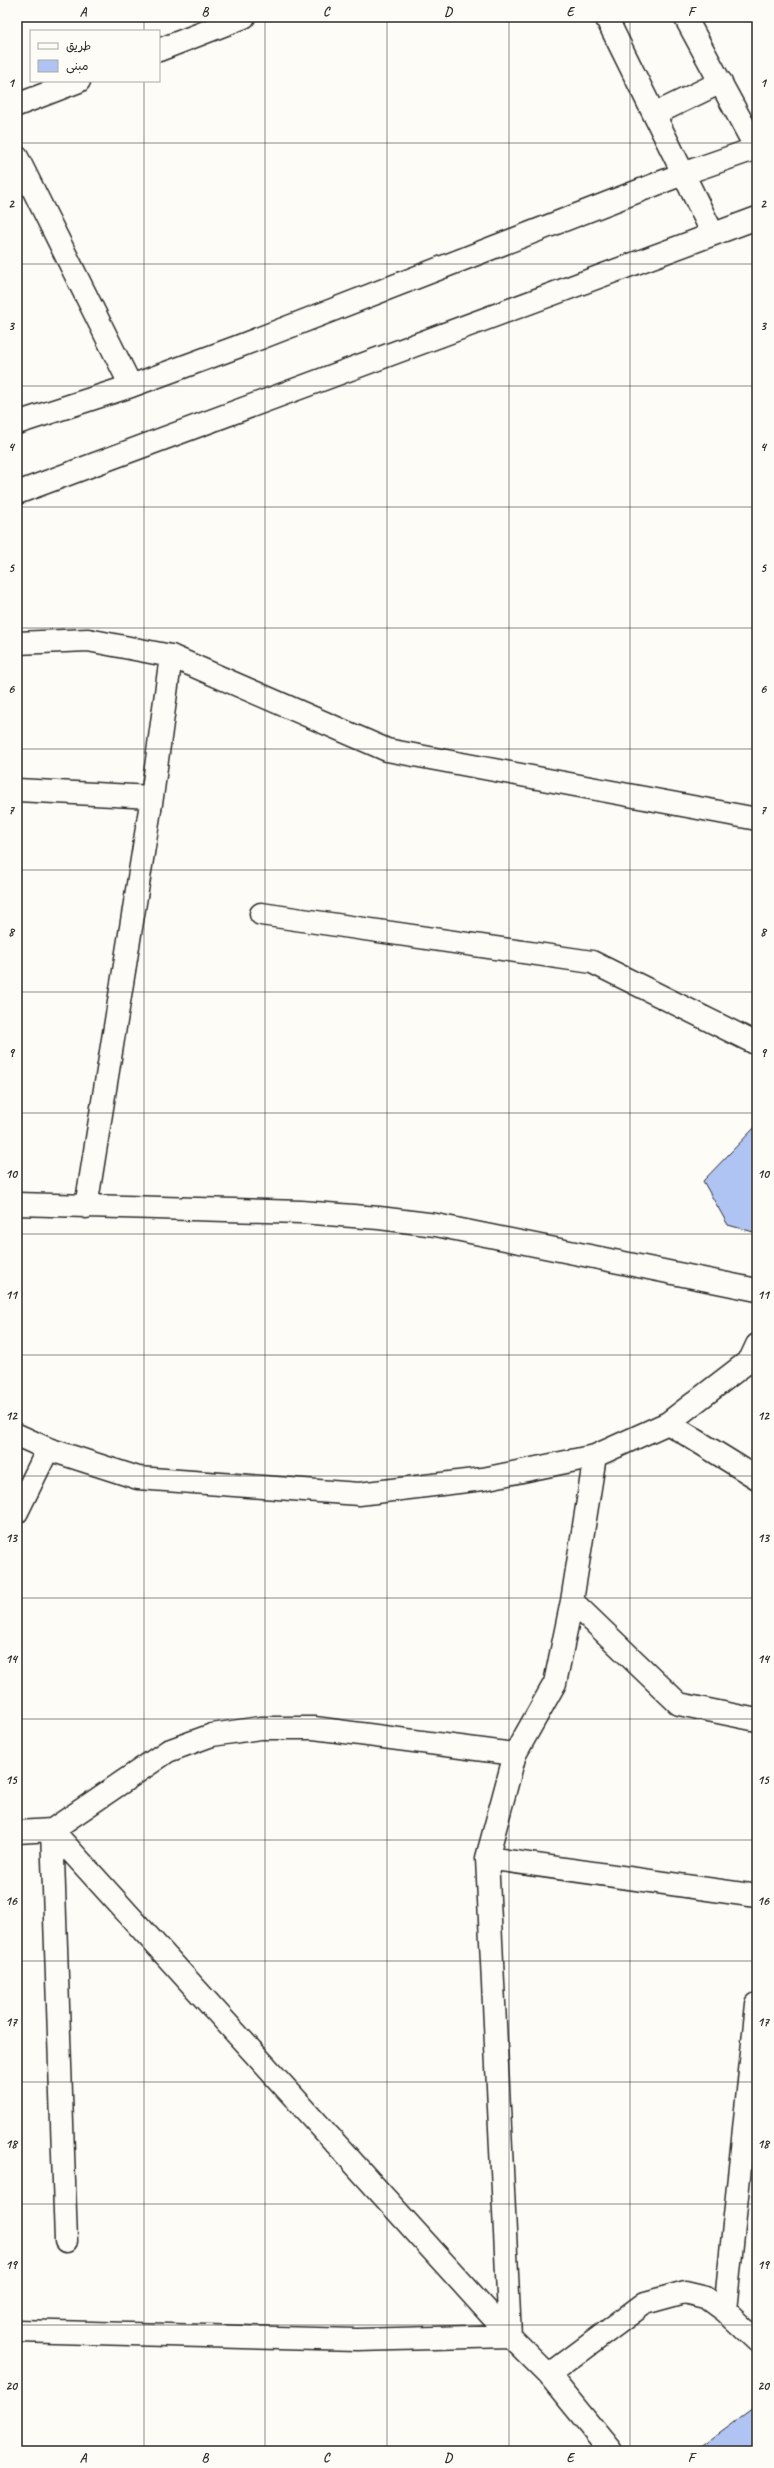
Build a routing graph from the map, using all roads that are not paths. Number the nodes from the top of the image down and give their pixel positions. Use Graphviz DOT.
graph roads {
  1 [pos="244,17"];
  2 [pos="606,17"];
  3 [pos="685,17"];
  4 [pos="160,50"];
  5 [pos="76,82"];
  6 [pos="721,82"];
  7 [pos="17,105"];
  8 [pos="655,114"];
  9 [pos="757,149"];
  10 [pos="17,156"];
  11 [pos="685,173"];
  12 [pos="757,218"];
  13 [pos="714,234"];
  14 [pos="131,386"];
  15 [pos="17,423"];
  16 [pos="17,493"];
  17 [pos="17,643"];
  18 [pos="172,656"];
  19 [pos="17,790"];
  20 [pos="152,797"];
  21 [pos="757,819"];
  22 [pos="261,914"];
  23 [pos="757,1044"];
  24 [pos="17,1204"];
  25 [pos="86,1207"];
  26 [pos="757,1290"];
  27 [pos="757,1345"];
  28 [pos="668,1423"];
  29 [pos="17,1435"];
  30 [pos="48,1449"];
  31 [pos="595,1456"];
  32 [pos="757,1478"];
  33 [pos="17,1512"];
  34 [pos="572,1601"];
  35 [pos="757,1720"];
  36 [pos="515,1754"];
  37 [pos="52,1830"];
  38 [pos="17,1832"];
  39 [pos="487,1858"];
  40 [pos="757,1896"];
  41 [pos="757,2004"];
  42 [pos="66,2241"];
  43 [pos="725,2312"];
  44 [pos="17,2331"];
  45 [pos="510,2336"];
  46 [pos="757,2341"];
  47 [pos="549,2375"];
  48 [pos="611,2451"];
  1 -- 4 [label="street"];
  2 -- 8 [label="street"];
  3 -- 6 [label="street"];
  5 -- 7 [label="street"];
  6 -- 8 [label="street"];
  6 -- 9 [label="street"];
  8 -- 11 [label="street"];
  9 -- 11 [label="street"];
  10 -- 14 [label="street"];
  11 -- 13 [label="street"];
  11 -- 14 [label="street"];
  12 -- 13 [label="street"];
  13 -- 16 [label="street"];
  14 -- 15 [label="street"];
  17 -- 18 [label="street"];
  18 -- 20 [label="street"];
  18 -- 21 [label="street"];
  19 -- 20 [label="street"];
  20 -- 25 [label="street"];
  22 -- 23 [label="street"];
  24 -- 25 [label="street"];
  25 -- 26 [label="street"];
  27 -- 28 [label="street"];
  28 -- 31 [label="street"];
  28 -- 32 [label="street"];
  29 -- 30 [label="street"];
  30 -- 31 [label="street"];
  30 -- 33 [label="street"];
  31 -- 34 [label="street"];
  34 -- 35 [label="street"];
  34 -- 36 [label="street"];
  36 -- 37 [label="street"];
  36 -- 39 [label="street"];
  37 -- 38 [label="street"];
  37 -- 42 [label="street"];
  37 -- 45 [label="street"];
  39 -- 40 [label="street"];
  39 -- 45 [label="street"];
  41 -- 43 [label="street"];
  43 -- 46 [label="street"];
  43 -- 47 [label="street"];
  44 -- 45 [label="street"];
  45 -- 47 [label="street"];
  47 -- 48 [label="street"];
}
